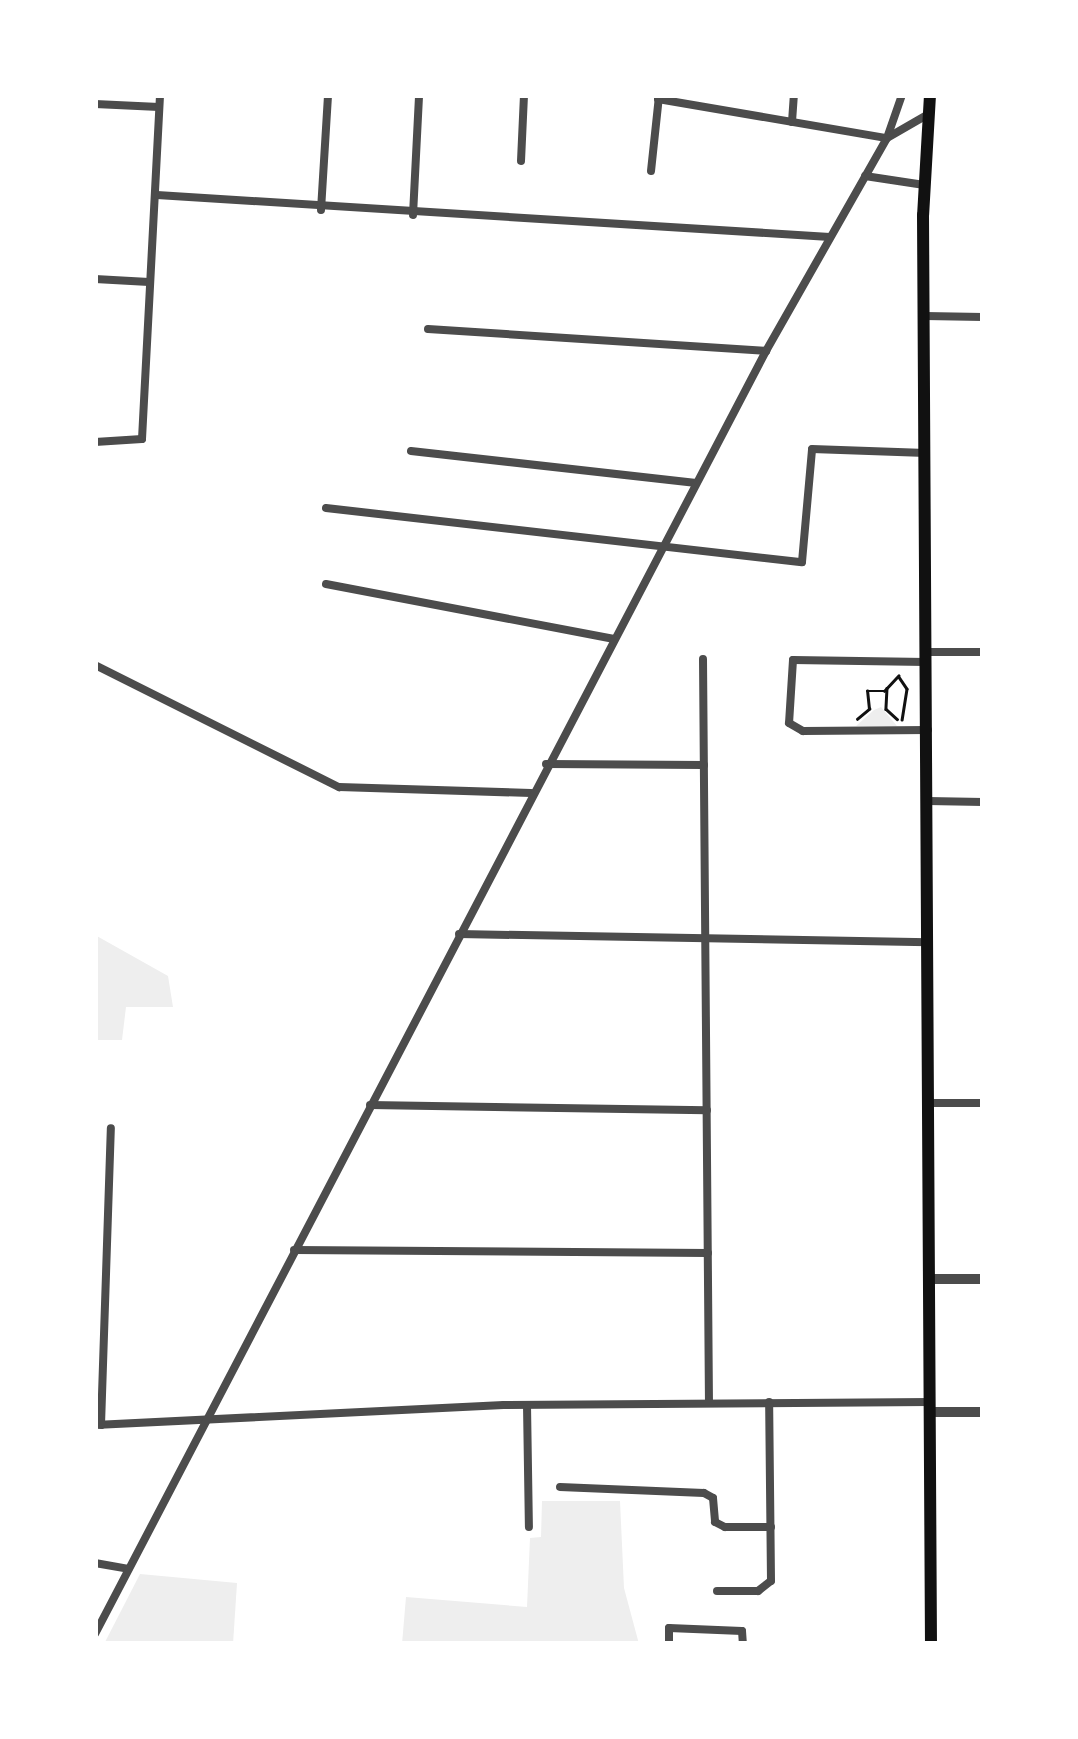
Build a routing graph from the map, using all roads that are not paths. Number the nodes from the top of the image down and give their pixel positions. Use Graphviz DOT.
graph roads {
  1 [pos="160,95"];
  2 [pos="328,95"];
  3 [pos="419,95"];
  4 [pos="524,95"];
  5 [pos="794,95"];
  6 [pos="902,95"];
  7 [pos="930,95"];
  8 [pos="658,97"];
  9 [pos="95,104"];
  10 [pos="159,107"];
  11 [pos="927,115"];
  12 [pos="792,122"];
  13 [pos="887,138"];
  14 [pos="521,162"];
  15 [pos="651,171"];
  16 [pos="865,176"];
  17 [pos="924,184"];
  18 [pos="157,195"];
  19 [pos="321,210"];
  20 [pos="412,215"];
  21 [pos="830,237"];
  22 [pos="95,280"];
  23 [pos="148,282"];
  24 [pos="925,316"];
  25 [pos="983,316"];
  26 [pos="428,329"];
  27 [pos="766,351"];
  28 [pos="95,442"];
  29 [pos="411,450"];
  30 [pos="926,453"];
  31 [pos="696,483"];
  32 [pos="326,508"];
  33 [pos="664,542"];
  34 [pos="326,584"];
  35 [pos="613,639"];
  36 [pos="983,652"];
  37 [pos="927,657"];
  38 [pos="703,659"];
  39 [pos="95,665"];
  40 [pos="928,730"];
  41 [pos="546,764"];
  42 [pos="704,765"];
  43 [pos="531,793"];
  44 [pos="928,801"];
  45 [pos="983,802"];
  46 [pos="458,934"];
  47 [pos="705,938"];
  48 [pos="928,942"];
  49 [pos="930,1103"];
  50 [pos="983,1103"];
  51 [pos="370,1105"];
  52 [pos="707,1110"];
  53 [pos="111,1128"];
  54 [pos="294,1250"];
  55 [pos="708,1253"];
  56 [pos="930,1279"];
  57 [pos="983,1279"];
  58 [pos="709,1402"];
  59 [pos="770,1402"];
  60 [pos="527,1405"];
  61 [pos="931,1407"];
  62 [pos="983,1412"];
  63 [pos="206,1418"];
  64 [pos="98,1425"];
  65 [pos="560,1487"];
  66 [pos="529,1527"];
  67 [pos="771,1527"];
  68 [pos="95,1563"];
  69 [pos="128,1570"];
  70 [pos="717,1591"];
  71 [pos="95,1634"];
  72 [pos="668,1644"];
  73 [pos="743,1644"];
  74 [pos="931,1644"];
  1 -- 10 [label="street"];
  2 -- 19 [label="street"];
  3 -- 20 [label="street"];
  4 -- 14 [label="street"];
  5 -- 12 [label="street"];
  6 -- 13 [label="street"];
  7 -- 11 [label="main road"];
  8 -- 12 [label="street"];
  8 -- 15 [label="street"];
  9 -- 10 [label="street"];
  10 -- 18 [label="street"];
  11 -- 13 [label="street"];
  11 -- 17 [label="main road"];
  12 -- 13 [label="street"];
  13 -- 16 [label="street"];
  16 -- 17 [label="street"];
  16 -- 21 [label="street"];
  17 -- 24 [label="main road"];
  18 -- 19 [label="street"];
  18 -- 23 [label="street"];
  19 -- 20 [label="street"];
  20 -- 21 [label="street"];
  21 -- 27 [label="street"];
  22 -- 23 [label="street"];
  23 -- 28 [label="street"];
  24 -- 25 [label="street"];
  24 -- 30 [label="main road"];
  26 -- 27 [label="street"];
  27 -- 31 [label="street"];
  29 -- 31 [label="street"];
  30 -- 33 [label="street"];
  30 -- 37 [label="main road"];
  31 -- 33 [label="street"];
  32 -- 33 [label="street"];
  33 -- 35 [label="street"];
  34 -- 35 [label="street"];
  35 -- 41 [label="street"];
  36 -- 37 [label="street"];
  37 -- 40 [label="main road"];
  37 -- 40 [label="street"];
  38 -- 42 [label="street"];
  39 -- 43 [label="street"];
  40 -- 44 [label="main road"];
  41 -- 42 [label="street"];
  41 -- 43 [label="street"];
  42 -- 47 [label="street"];
  43 -- 46 [label="street"];
  44 -- 45 [label="street"];
  44 -- 48 [label="main road"];
  46 -- 47 [label="street"];
  46 -- 51 [label="street"];
  47 -- 48 [label="street"];
  47 -- 52 [label="street"];
  48 -- 49 [label="main road"];
  49 -- 50 [label="street"];
  49 -- 56 [label="main road"];
  51 -- 52 [label="street"];
  51 -- 54 [label="street"];
  52 -- 55 [label="street"];
  53 -- 64 [label="street"];
  54 -- 55 [label="street"];
  54 -- 63 [label="street"];
  55 -- 58 [label="street"];
  56 -- 57 [label="street"];
  56 -- 61 [label="main road"];
  58 -- 59 [label="street"];
  58 -- 60 [label="street"];
  59 -- 61 [label="street"];
  59 -- 67 [label="street"];
  60 -- 63 [label="street"];
  60 -- 66 [label="street"];
  61 -- 62 [label="street"];
  61 -- 74 [label="main road"];
  63 -- 64 [label="street"];
  63 -- 69 [label="street"];
  65 -- 67 [label="street"];
  67 -- 70 [label="street"];
  68 -- 69 [label="street"];
  69 -- 71 [label="street"];
  72 -- 73 [label="street"];
}
